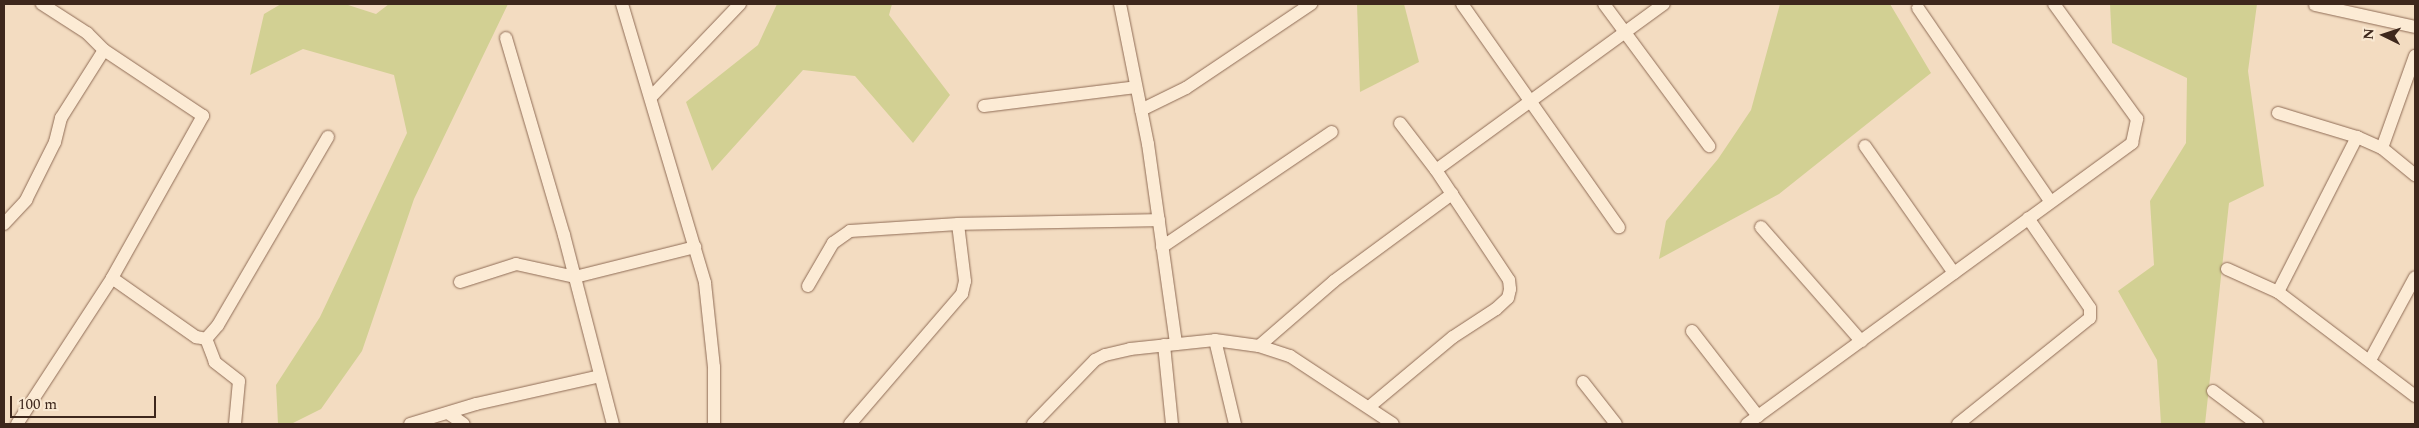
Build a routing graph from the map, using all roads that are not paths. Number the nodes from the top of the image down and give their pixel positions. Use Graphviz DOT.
graph roads {
  1 [pos="42,4"];
  2 [pos="622,4"];
  3 [pos="740,4"];
  4 [pos="1120,4"];
  5 [pos="1311,4"];
  6 [pos="1462,4"];
  7 [pos="1604,4"];
  8 [pos="1664,4"];
  9 [pos="2054,4"];
  10 [pos="2316,5"];
  11 [pos="1918,8"];
  12 [pos="2415,24"];
  13 [pos="1625,32"];
  14 [pos="506,38"];
  15 [pos="104,50"];
  16 [pos="2415,56"];
  17 [pos="1136,87"];
  18 [pos="651,97"];
  19 [pos="1529,100"];
  20 [pos="984,106"];
  21 [pos="1141,110"];
  22 [pos="2278,113"];
  23 [pos="1400,123"];
  24 [pos="1332,132"];
  25 [pos="328,137"];
  26 [pos="2358,137"];
  27 [pos="1709,146"];
  28 [pos="1865,146"];
  29 [pos="2382,148"];
  30 [pos="1436,170"];
  31 [pos="2415,175"];
  32 [pos="1452,194"];
  33 [pos="2050,201"];
  34 [pos="2028,218"];
  35 [pos="1158,220"];
  36 [pos="4,224"];
  37 [pos="958,224"];
  38 [pos="1619,227"];
  39 [pos="1761,227"];
  40 [pos="695,247"];
  41 [pos="1162,247"];
  42 [pos="2228,269"];
  43 [pos="1954,273"];
  44 [pos="575,277"];
  45 [pos="2415,277"];
  46 [pos="112,278"];
  47 [pos="460,282"];
  48 [pos="808,286"];
  49 [pos="2278,292"];
  50 [pos="1692,330"];
  51 [pos="206,339"];
  52 [pos="1215,340"];
  53 [pos="1861,341"];
  54 [pos="1170,344"];
  55 [pos="1259,346"];
  56 [pos="2370,360"];
  57 [pos="600,376"];
  58 [pos="1583,382"];
  59 [pos="2213,391"];
  60 [pos="2415,396"];
  61 [pos="1369,408"];
  62 [pos="448,413"];
  63 [pos="1758,416"];
  64 [pos="17,424"];
  65 [pos="235,424"];
  66 [pos="410,424"];
  67 [pos="464,424"];
  68 [pos="613,424"];
  69 [pos="714,424"];
  70 [pos="850,424"];
  71 [pos="1033,424"];
  72 [pos="1172,424"];
  73 [pos="1235,424"];
  74 [pos="1393,424"];
  75 [pos="1616,424"];
  76 [pos="1747,424"];
  77 [pos="1958,424"];
  78 [pos="2257,424"];
  1 -- 15 [label="street"];
  2 -- 18 [label="street"];
  3 -- 18 [label="street"];
  4 -- 17 [label="street"];
  5 -- 21 [label="street"];
  6 -- 19 [label="street"];
  7 -- 13 [label="street"];
  8 -- 13 [label="street"];
  9 -- 33 [label="street"];
  10 -- 12 [label="street"];
  11 -- 33 [label="street"];
  13 -- 19 [label="street"];
  13 -- 27 [label="street"];
  14 -- 44 [label="street"];
  15 -- 36 [label="street"];
  15 -- 46 [label="street"];
  16 -- 29 [label="street"];
  17 -- 20 [label="street"];
  17 -- 21 [label="street"];
  18 -- 40 [label="street"];
  19 -- 30 [label="street"];
  19 -- 38 [label="street"];
  21 -- 35 [label="street"];
  22 -- 26 [label="street"];
  23 -- 30 [label="street"];
  24 -- 41 [label="street"];
  25 -- 51 [label="street"];
  26 -- 29 [label="street"];
  26 -- 49 [label="street"];
  28 -- 43 [label="street"];
  29 -- 31 [label="street"];
  30 -- 32 [label="street"];
  32 -- 55 [label="street"];
  32 -- 61 [label="street"];
  33 -- 34 [label="street"];
  34 -- 43 [label="street"];
  34 -- 77 [label="street"];
  35 -- 37 [label="street"];
  35 -- 41 [label="street"];
  37 -- 48 [label="street"];
  37 -- 70 [label="street"];
  39 -- 53 [label="street"];
  40 -- 44 [label="street"];
  40 -- 69 [label="street"];
  41 -- 54 [label="street"];
  42 -- 49 [label="street"];
  43 -- 53 [label="street"];
  44 -- 47 [label="street"];
  44 -- 57 [label="street"];
  45 -- 56 [label="street"];
  46 -- 51 [label="street"];
  46 -- 64 [label="street"];
  49 -- 56 [label="street"];
  50 -- 63 [label="street"];
  51 -- 65 [label="street"];
  52 -- 54 [label="street"];
  52 -- 55 [label="street"];
  52 -- 73 [label="street"];
  53 -- 63 [label="street"];
  54 -- 71 [label="street"];
  54 -- 72 [label="street"];
  55 -- 61 [label="street"];
  56 -- 60 [label="street"];
  57 -- 62 [label="street"];
  57 -- 68 [label="street"];
  58 -- 75 [label="street"];
  59 -- 78 [label="street"];
  61 -- 74 [label="street"];
  62 -- 66 [label="street"];
  62 -- 67 [label="street"];
  63 -- 76 [label="street"];
}
